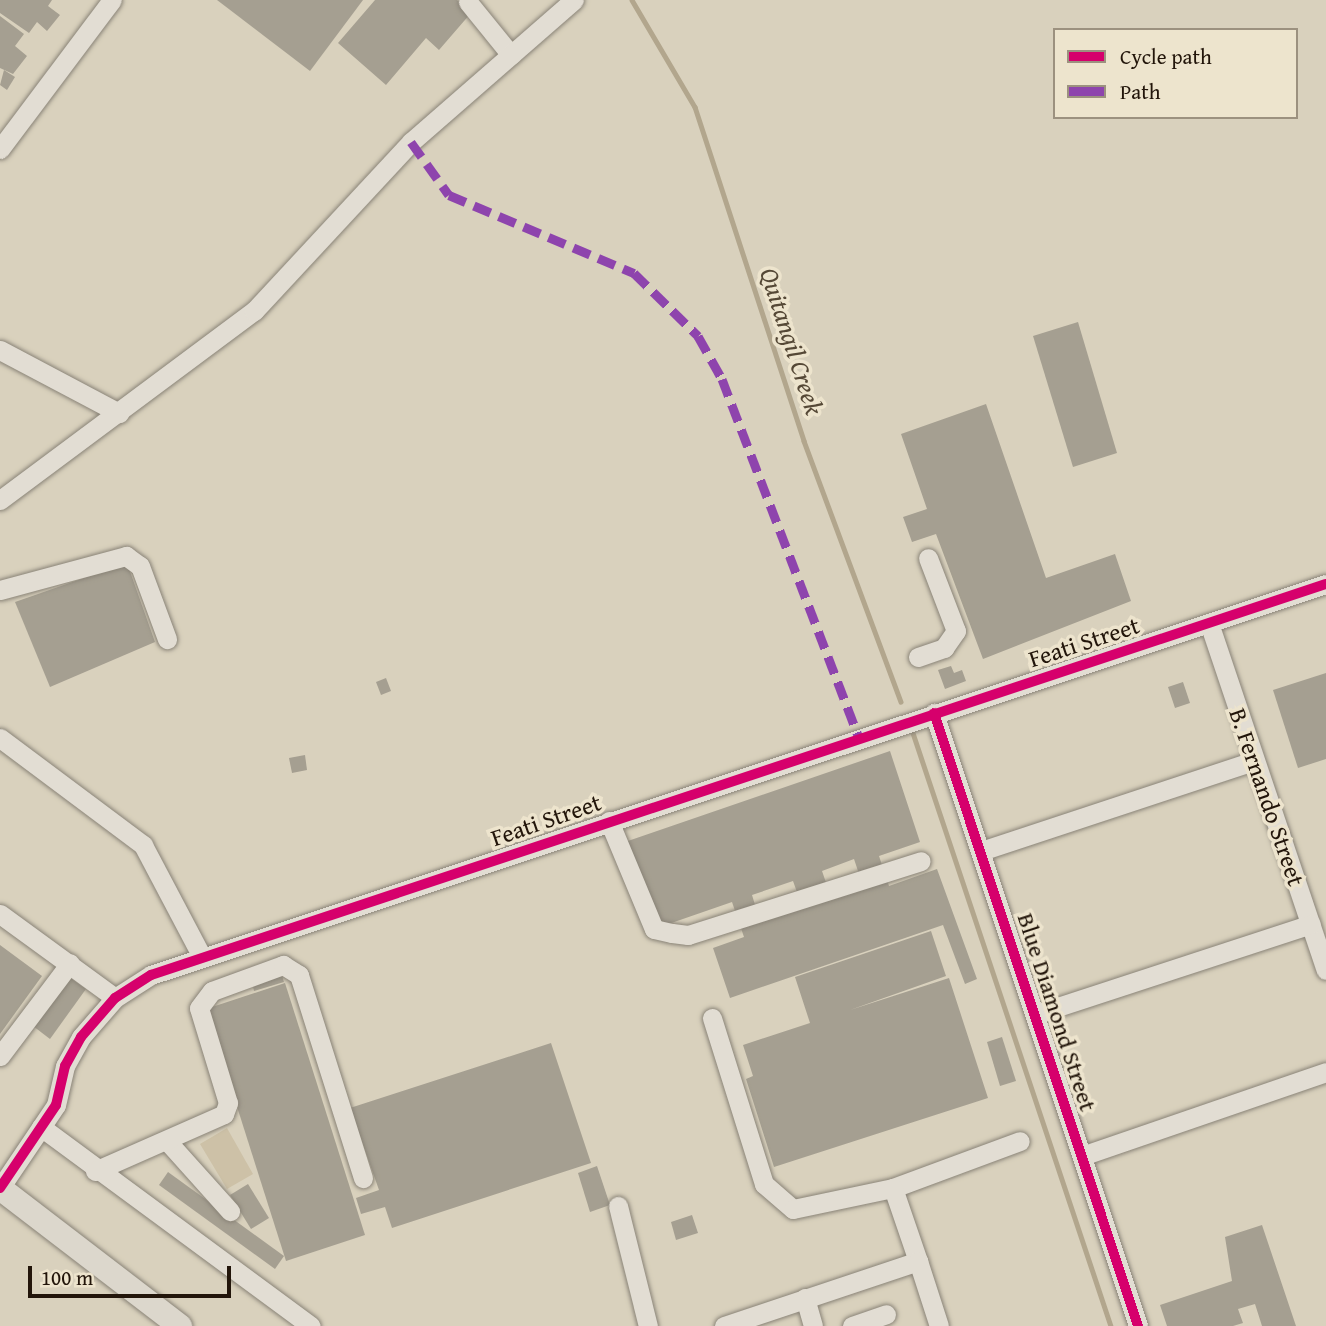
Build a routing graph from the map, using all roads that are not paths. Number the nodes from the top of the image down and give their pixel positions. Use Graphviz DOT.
graph roads {
  1 [pos="112,0"];
  2 [pos="574,0"];
  3 [pos="468,2"];
  4 [pos="511,55"];
  5 [pos="0,149"];
  6 [pos="0,350"];
  7 [pos="119,413"];
  8 [pos="0,500"];
  9 [pos="928,558"];
  10 [pos="1326,584"];
  11 [pos="0,590"];
  12 [pos="1209,623"];
  13 [pos="167,639"];
  14 [pos="918,657"];
  15 [pos="934,713"];
  16 [pos="0,738"];
  17 [pos="1253,761"];
  18 [pos="608,821"];
  19 [pos="981,851"];
  20 [pos="920,860"];
  21 [pos="0,914"];
  22 [pos="1311,923"];
  23 [pos="201,955"];
  24 [pos="70,963"];
  25 [pos="1326,970"];
  26 [pos="115,998"];
  27 [pos="1037,1014"];
  28 [pos="712,1018"];
  29 [pos="0,1056"];
  30 [pos="1326,1072"];
  31 [pos="41,1127"];
  32 [pos="1020,1141"];
  33 [pos="169,1143"];
  34 [pos="1082,1156"];
  35 [pos="95,1171"];
  36 [pos="363,1178"];
  37 [pos="0,1188"];
  38 [pos="893,1188"];
  39 [pos="618,1206"];
  40 [pos="230,1211"];
  41 [pos="918,1261"];
  42 [pos="805,1298"];
  43 [pos="886,1314"];
  44 [pos="180,1326"];
  45 [pos="311,1326"];
  46 [pos="648,1326"];
  47 [pos="724,1326"];
  48 [pos="813,1326"];
  49 [pos="852,1326"];
  50 [pos="939,1326"];
  51 [pos="1138,1326"];
  1 -- 5 [label="street"];
  2 -- 4 [label="street"];
  3 -- 4 [label="street"];
  4 -- 7 [label="street"];
  6 -- 7 [label="street"];
  7 -- 8 [label="street"];
  9 -- 14 [label="street"];
  10 -- 12 [label="street, Feati Street"];
  11 -- 13 [label="street"];
  12 -- 15 [label="street, Feati Street"];
  12 -- 17 [label="street, B. Fernando Street"];
  15 -- 18 [label="street, Feati Street"];
  15 -- 19 [label="street, Blue Diamond Street"];
  16 -- 23 [label="street"];
  17 -- 19 [label="street"];
  17 -- 22 [label="street, B. Fernando Street"];
  18 -- 20 [label="street"];
  18 -- 23 [label="street, Feati Street"];
  19 -- 27 [label="street, Blue Diamond Street"];
  21 -- 24 [label="street"];
  22 -- 25 [label="street, B. Fernando Street"];
  22 -- 27 [label="street"];
  23 -- 26 [label="street, Feati Street"];
  24 -- 26 [label="street"];
  24 -- 29 [label="street"];
  26 -- 31 [label="street, Feati Street"];
  27 -- 34 [label="street, Blue Diamond Street"];
  28 -- 38 [label="street"];
  30 -- 34 [label="street"];
  31 -- 35 [label="street"];
  31 -- 37 [label="street, Feati Street"];
  32 -- 38 [label="street"];
  33 -- 35 [label="street"];
  33 -- 36 [label="street"];
  33 -- 40 [label="street"];
  34 -- 51 [label="street, Blue Diamond Street"];
  35 -- 45 [label="street"];
  37 -- 44 [label="main road"];
  38 -- 41 [label="street"];
  39 -- 46 [label="street"];
  41 -- 42 [label="street"];
  41 -- 50 [label="street"];
  42 -- 47 [label="street"];
  42 -- 48 [label="street"];
  43 -- 49 [label="street"];
}
